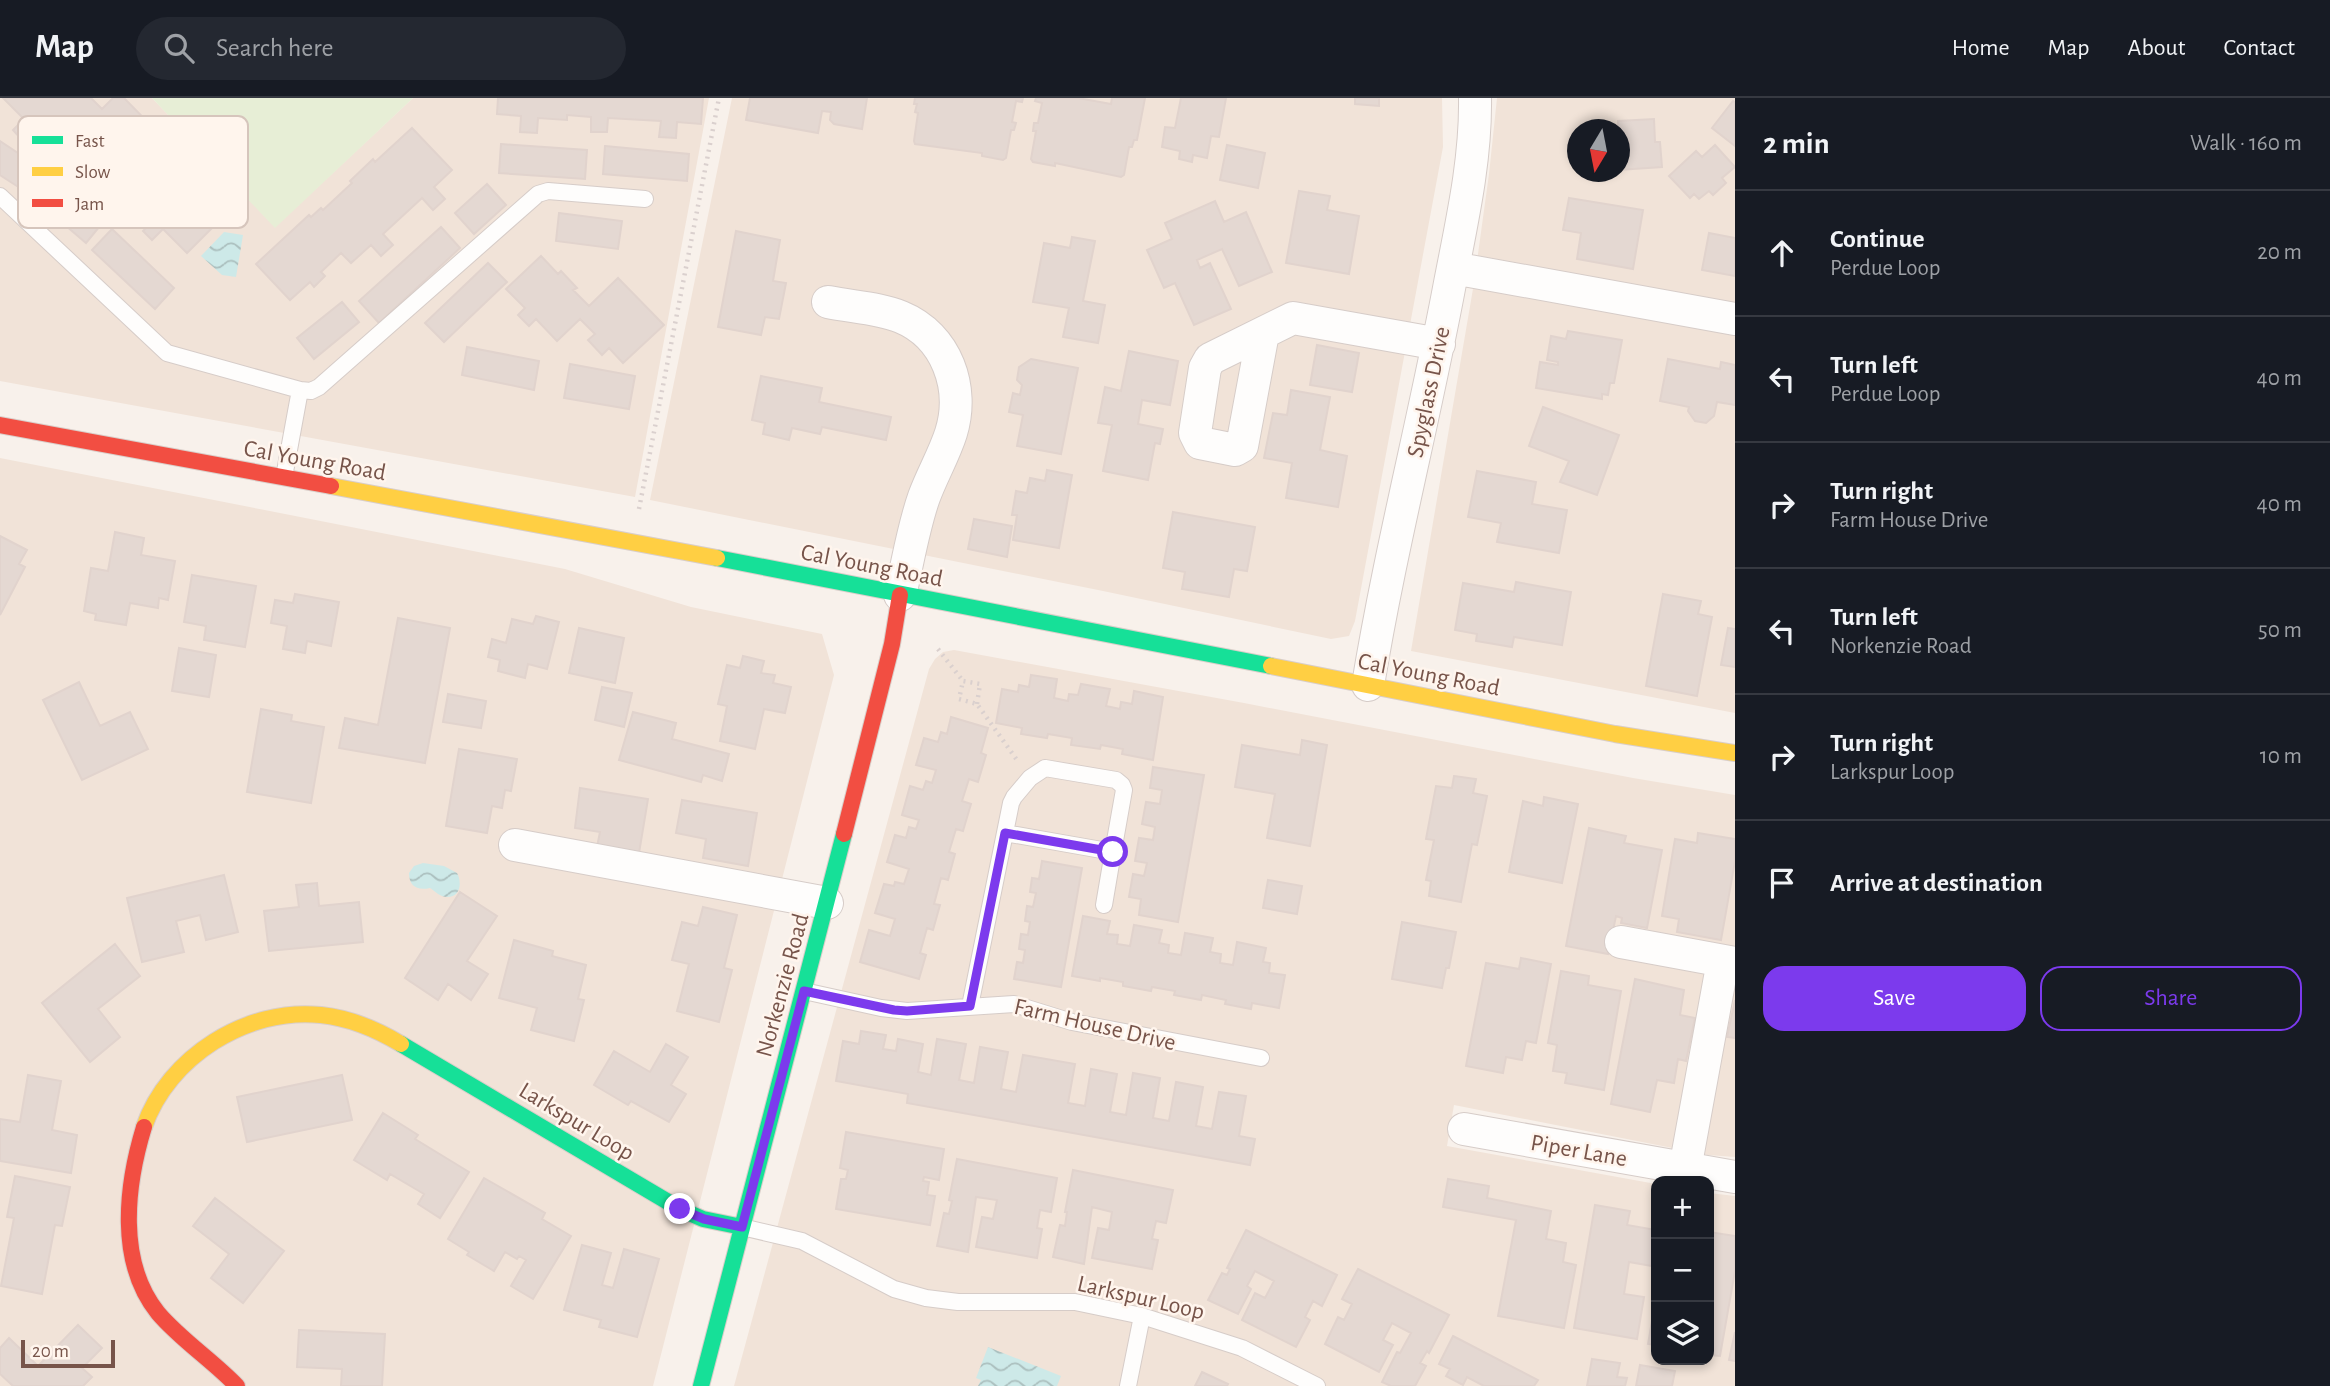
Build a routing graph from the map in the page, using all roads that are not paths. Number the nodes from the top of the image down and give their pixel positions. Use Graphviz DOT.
graph roads {
  1 [pos="1475,98"];
  2 [pos="0,196"];
  3 [pos="645,199"];
  4 [pos="18,213"];
  5 [pos="34,228"];
  6 [pos="1453,268"];
  7 [pos="828,302"];
  8 [pos="1735,319"];
  9 [pos="1263,333"];
  10 [pos="1439,344"];
  11 [pos="300,390"];
  12 [pos="0,425"];
  13 [pos="284,477"];
  14 [pos="900,595"];
  15 [pos="1368,685"];
  16 [pos="1735,753"];
  17 [pos="1005,833"];
  18 [pos="515,845"];
  19 [pos="1113,852"];
  20 [pos="827,903"];
  21 [pos="1104,905"];
  22 [pos="1620,942"];
  23 [pos="1729,962"];
  24 [pos="804,991"];
  25 [pos="970,1006"];
  26 [pos="1261,1058"];
  27 [pos="1464,1129"];
  28 [pos="1685,1170"];
  29 [pos="1735,1177"];
  30 [pos="742,1227"];
  31 [pos="1142,1316"];
  32 [pos="237,1386"];
  33 [pos="701,1386"];
  34 [pos="1128,1386"];
  35 [pos="1317,1386"];
  1 -- 6 [label="street, Spyglass Drive"];
  2 -- 4 [label="lane"];
  3 -- 11 [label="lane"];
  5 -- 11 [label="lane"];
  6 -- 8 [label="street"];
  6 -- 10 [label="street, Spyglass Drive"];
  7 -- 14 [label="street"];
  9 -- 10 [label="street"];
  10 -- 15 [label="street, Spyglass Drive"];
  11 -- 13 [label="lane"];
  12 -- 13 [label="street, Cal Young Road"];
  13 -- 14 [label="street, Cal Young Road"];
  14 -- 15 [label="street, Cal Young Road"];
  14 -- 20 [label="street, Norkenzie Road"];
  15 -- 16 [label="street, Cal Young Road"];
  17 -- 19 [label="lane"];
  17 -- 19 [label="lane"];
  17 -- 25 [label="lane"];
  18 -- 20 [label="street"];
  19 -- 21 [label="lane"];
  20 -- 24 [label="street, Norkenzie Road"];
  22 -- 23 [label="street"];
  23 -- 28 [label="street"];
  24 -- 25 [label="lane, Farm House Drive"];
  24 -- 30 [label="street, Norkenzie Road"];
  25 -- 26 [label="lane, Farm House Drive"];
  27 -- 28 [label="street, Piper Lane"];
  28 -- 29 [label="street, Piper Lane"];
  30 -- 31 [label="lane, Larkspur Loop"];
  30 -- 32 [label="street, Larkspur Loop"];
  30 -- 33 [label="street, Norkenzie Road"];
  31 -- 34 [label="lane"];
  31 -- 35 [label="lane, Larkspur Loop"];
}
